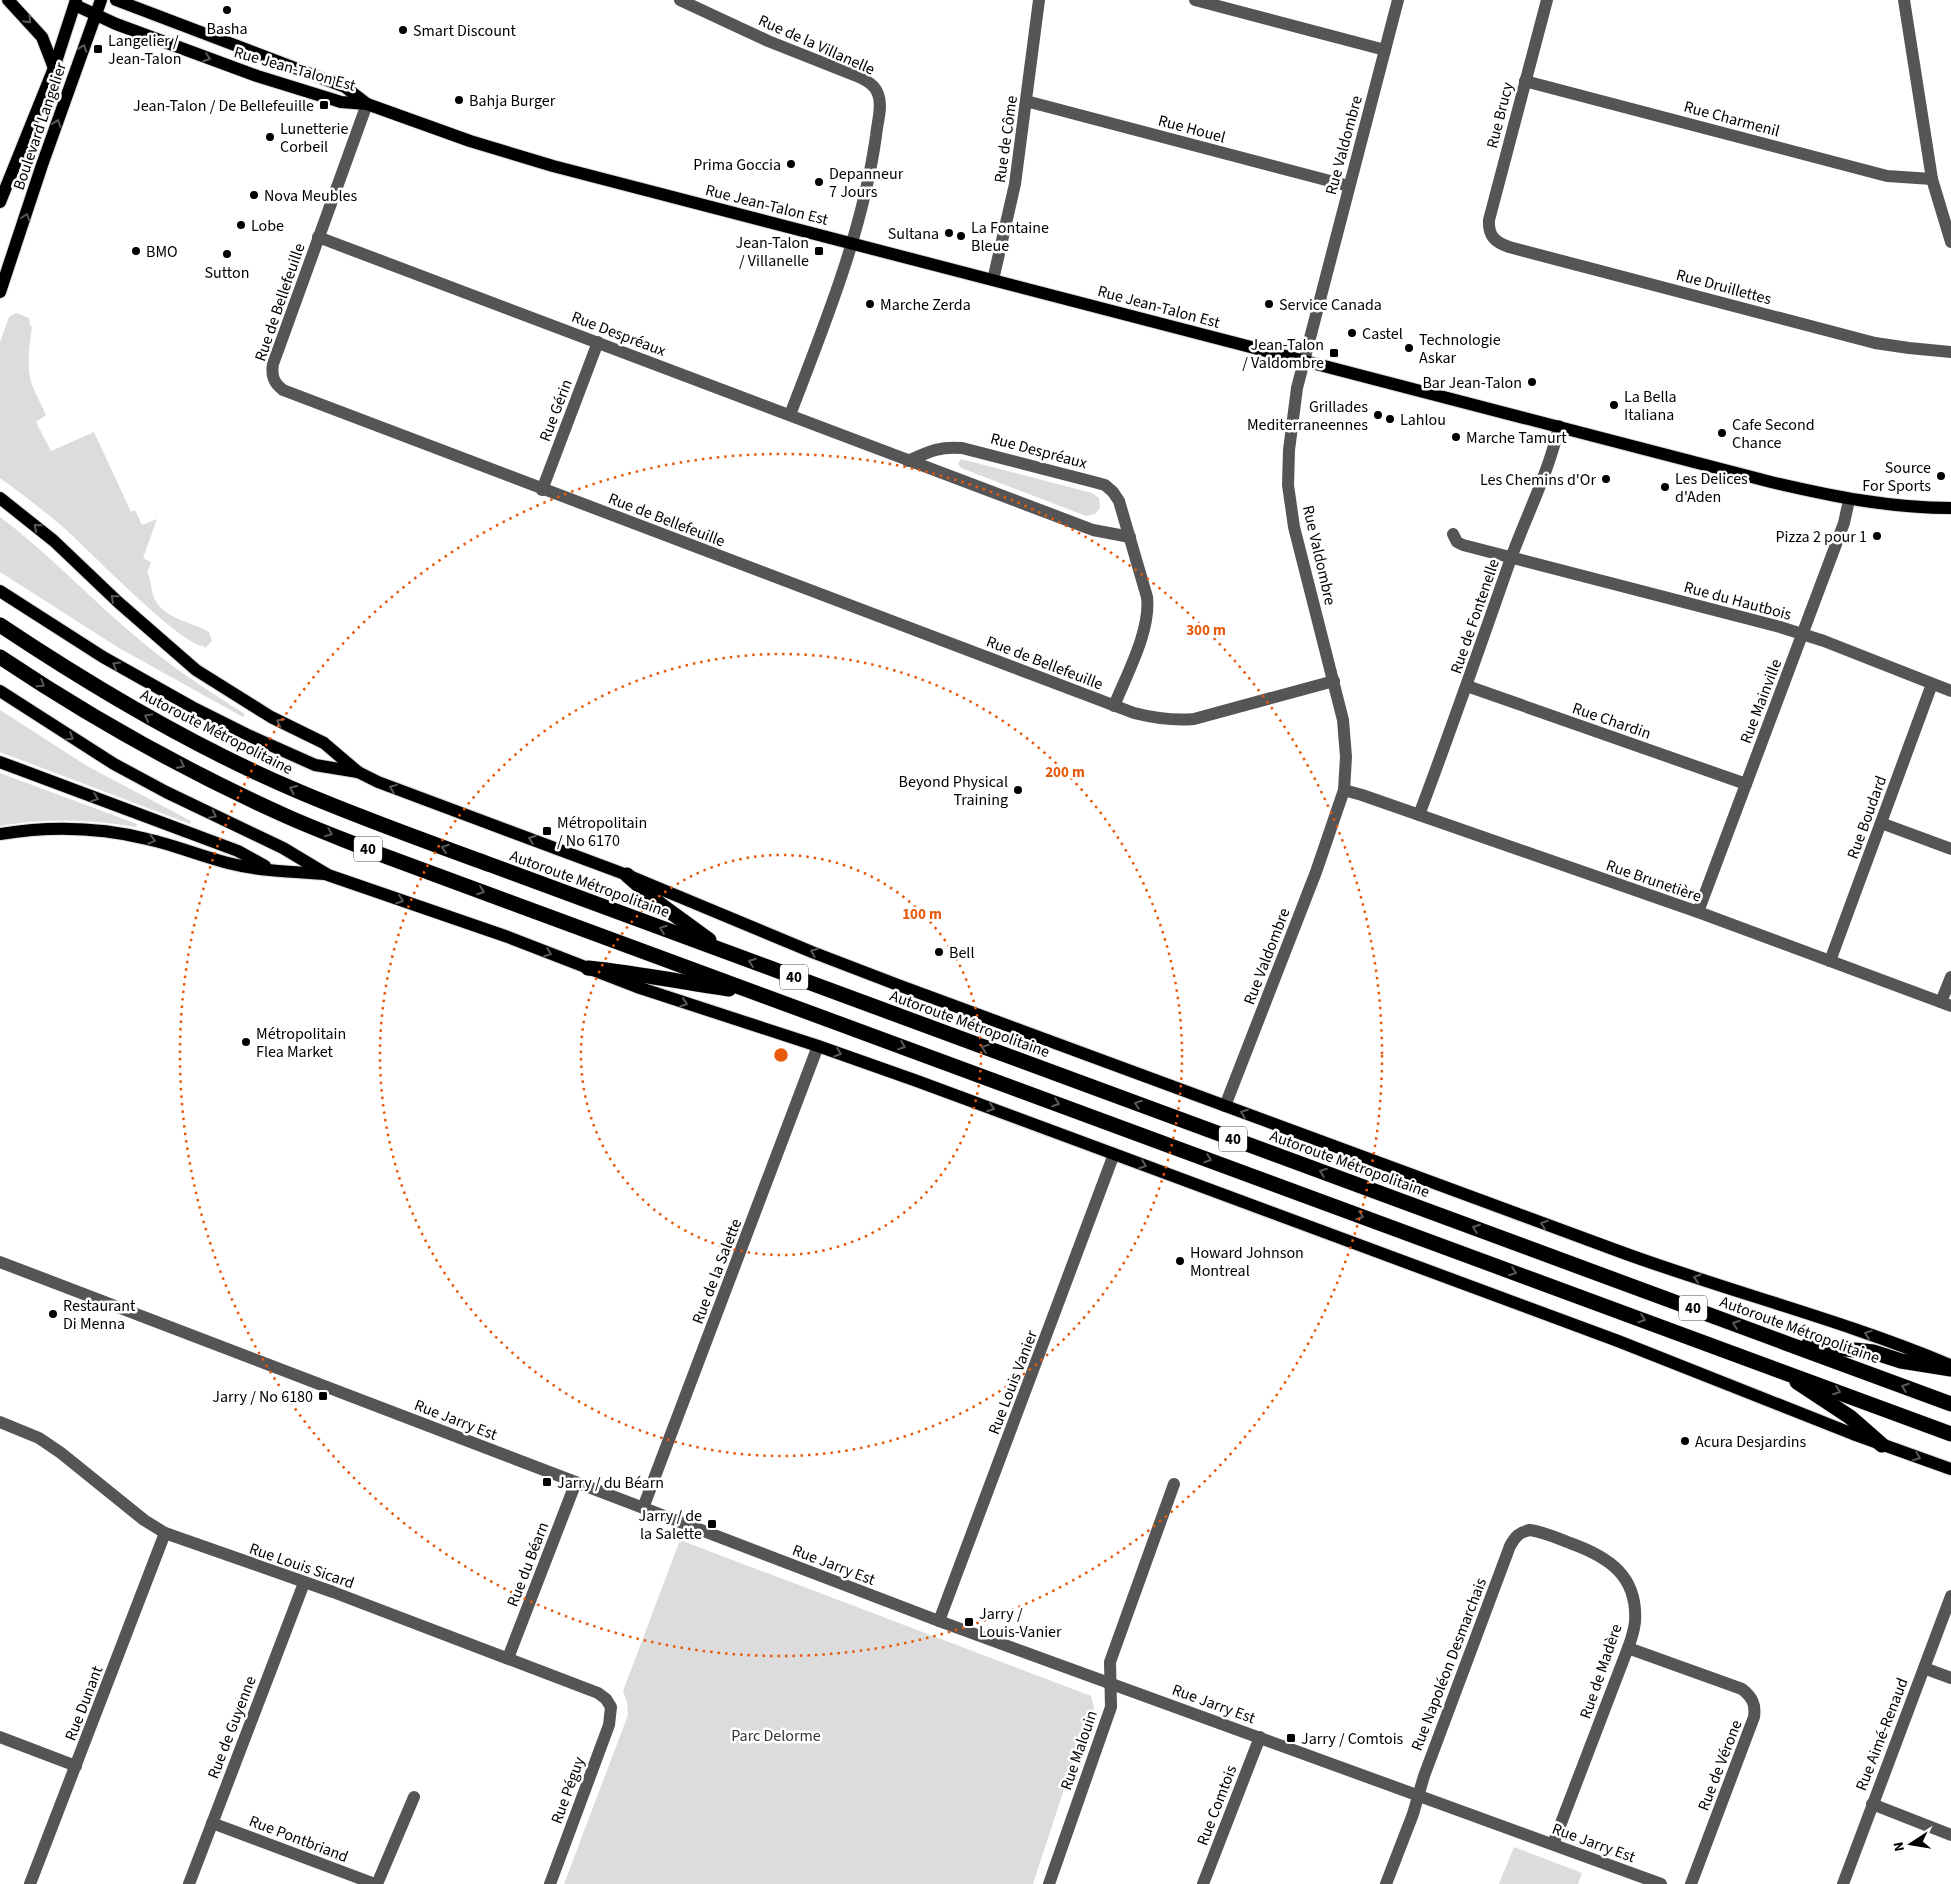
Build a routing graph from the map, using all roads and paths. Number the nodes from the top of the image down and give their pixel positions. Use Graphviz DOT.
graph roads {
  1 [pos="8,0"];
  2 [pos="101,0"];
  3 [pos="116,0"];
  4 [pos="680,0"];
  5 [pos="1039,0"];
  6 [pos="1195,0"];
  7 [pos="1398,0"];
  8 [pos="1546,0"];
  9 [pos="1904,0"];
  10 [pos="75,3"];
  11 [pos="1246,6"];
  12 [pos="96,14"];
  13 [pos="1385,50"];
  14 [pos="54,68"];
  15 [pos="1525,80"];
  16 [pos="1026,101"];
  17 [pos="367,104"];
  18 [pos="1932,179"];
  19 [pos="1349,186"];
  20 [pos="0,202"];
  21 [pos="318,237"];
  22 [pos="1492,238"];
  23 [pos="1951,242"];
  24 [pos="852,243"];
  25 [pos="992,280"];
  26 [pos="0,292"];
  27 [pos="598,342"];
  28 [pos="1951,352"];
  29 [pos="1304,361"];
  30 [pos="790,415"];
  31 [pos="1559,426"];
  32 [pos="908,461"];
  33 [pos="542,490"];
  34 [pos="0,498"];
  35 [pos="1849,500"];
  36 [pos="1951,508"];
  37 [pos="1453,534"];
  38 [pos="1130,537"];
  39 [pos="1512,557"];
  40 [pos="0,591"];
  41 [pos="0,625"];
  42 [pos="1802,634"];
  43 [pos="0,658"];
  44 [pos="1334,681"];
  45 [pos="1932,684"];
  46 [pos="1467,686"];
  47 [pos="0,691"];
  48 [pos="1951,691"];
  49 [pos="1114,706"];
  50 [pos="0,762"];
  51 [pos="358,772"];
  52 [pos="1746,784"];
  53 [pos="1344,790"];
  54 [pos="1419,815"];
  55 [pos="1881,823"];
  56 [pos="0,834"];
  57 [pos="1951,849"];
  58 [pos="274,870"];
  59 [pos="328,874"];
  60 [pos="627,875"];
  61 [pos="1698,912"];
  62 [pos="725,952"];
  63 [pos="1830,961"];
  64 [pos="588,968"];
  65 [pos="1951,977"];
  66 [pos="758,993"];
  67 [pos="1946,1004"];
  68 [pos="818,1046"];
  69 [pos="1225,1106"];
  70 [pos="1114,1154"];
  71 [pos="0,1262"];
  72 [pos="1782,1341"];
  73 [pos="1951,1367"];
  74 [pos="1775,1368"];
  75 [pos="1951,1404"];
  76 [pos="0,1422"];
  77 [pos="1951,1434"];
  78 [pos="1882,1445"];
  79 [pos="1951,1469"];
  80 [pos="576,1482"];
  81 [pos="1174,1484"];
  82 [pos="643,1508"];
  83 [pos="165,1533"];
  84 [pos="1510,1546"];
  85 [pos="304,1583"];
  86 [pos="1951,1596"];
  87 [pos="939,1621"];
  88 [pos="1628,1648"];
  89 [pos="508,1658"];
  90 [pos="1924,1668"];
  91 [pos="1951,1678"];
  92 [pos="1111,1682"];
  93 [pos="611,1707"];
  94 [pos="0,1737"];
  95 [pos="1260,1737"];
  96 [pos="76,1766"];
  97 [pos="1418,1795"];
  98 [pos="414,1797"];
  99 [pos="1872,1804"];
  100 [pos="212,1823"];
  101 [pos="1951,1835"];
  102 [pos="1553,1844"];
  103 [pos="30,1884"];
  104 [pos="189,1884"];
  105 [pos="376,1884"];
  106 [pos="550,1884"];
  107 [pos="1049,1884"];
  108 [pos="1203,1884"];
  109 [pos="1386,1884"];
  110 [pos="1661,1884"];
  111 [pos="1691,1884"];
  112 [pos="1843,1884"];
  1 -- 14 [label="main road, one-way"];
  2 -- 12 [label="main road, Boulevard Langelier"];
  3 -- 17 [label="main road, Rue Jean-Talon Est"];
  4 -- 24 [label="street, Rue de la Villanelle"];
  5 -- 16 [label="street, Rue de Côme"];
  6 -- 11 [label="street"];
  7 -- 13 [label="street, Rue Valdombre"];
  8 -- 15 [label="street, Rue Brucy"];
  9 -- 18 [label="street"];
  10 -- 12 [label="main road, Rue Jean-Talon Est"];
  10 -- 14 [label="main road, Boulevard Langelier"];
  11 -- 13 [label="street"];
  12 -- 17 [label="main road, Rue Jean-Talon Est, one-way"];
  26 -- 12 [label="main road, Boulevard Langelier, one-way"];
  13 -- 19 [label="street, Rue Valdombre"];
  14 -- 20 [label="main road, Boulevard Langelier"];
  15 -- 18 [label="street, Rue Charmenil"];
  15 -- 22 [label="street, Rue Brucy"];
  16 -- 19 [label="street, Rue Houel"];
  16 -- 25 [label="street, Rue de Côme"];
  17 -- 21 [label="street, Rue de Bellefeuille"];
  17 -- 24 [label="main road, Rue Jean-Talon Est"];
  18 -- 23 [label="street"];
  19 -- 29 [label="street, Rue Valdombre"];
  21 -- 27 [label="street, Rue Despréaux"];
  21 -- 33 [label="street, Rue de Bellefeuille"];
  22 -- 28 [label="street, Rue Druillettes"];
  24 -- 25 [label="main road, Rue Jean-Talon Est"];
  24 -- 30 [label="street, Rue de la Villanelle"];
  25 -- 29 [label="main road, Rue Jean-Talon Est"];
  27 -- 30 [label="street, Rue Despréaux"];
  27 -- 33 [label="street, Rue Gérin"];
  29 -- 31 [label="main road, Rue Jean-Talon Est"];
  29 -- 44 [label="street, Rue Valdombre"];
  30 -- 32 [label="street, Rue Despréaux"];
  31 -- 35 [label="main road, Rue Jean-Talon Est"];
  31 -- 39 [label="street, Rue de Fontenelle"];
  32 -- 38 [label="street, Rue Despréaux"];
  32 -- 38 [label="street, Rue Despréaux"];
  33 -- 49 [label="street, Rue de Bellefeuille"];
  51 -- 34 [label="main road, one-way"];
  35 -- 36 [label="main road, Rue Jean-Talon Est"];
  35 -- 42 [label="street, Rue Mainville"];
  37 -- 39 [label="street, Rue du Hautbois"];
  38 -- 49 [label="street, Rue Despréaux"];
  39 -- 42 [label="street, Rue du Hautbois"];
  39 -- 46 [label="street, Rue de Fontenelle"];
  51 -- 40 [label="main road, one-way"];
  62 -- 41 [label="highway, Autoroute Métropolitaine / 40, one-way"];
  42 -- 45 [label="street, Rue du Hautbois"];
  42 -- 52 [label="street, Rue Mainville"];
  43 -- 66 [label="highway, 40, one-way"];
  44 -- 49 [label="street, Rue de Bellefeuille"];
  44 -- 53 [label="street, Rue Valdombre"];
  45 -- 48 [label="street, Rue du Hautbois"];
  45 -- 55 [label="street, Rue Boudard"];
  46 -- 52 [label="street, Rue Chardin"];
  46 -- 54 [label="street, Rue de Fontenelle"];
  47 -- 59 [label="main road, one-way"];
  50 -- 58 [label="main road, one-way"];
  60 -- 51 [label="main road, one-way"];
  52 -- 61 [label="street, Rue Mainville"];
  53 -- 54 [label="street, Rue Brunetière"];
  53 -- 69 [label="street, Rue Valdombre"];
  54 -- 61 [label="street, Rue Brunetière"];
  55 -- 57 [label="street"];
  55 -- 63 [label="street, Rue Boudard"];
  56 -- 58 [label="main road, one-way"];
  58 -- 59 [label="main road"];
  59 -- 64 [label="main road, one-way"];
  60 -- 62 [label="highway"];
  69 -- 60 [label="main road, one-way"];
  61 -- 63 [label="street, Rue Brunetière"];
  72 -- 62 [label="highway, Autoroute Métropolitaine / 40, one-way"];
  63 -- 67 [label="street, Rue Brunetière"];
  64 -- 66 [label="highway"];
  64 -- 68 [label="main road, one-way"];
  65 -- 67 [label="street"];
  66 -- 74 [label="highway, 40, one-way"];
  68 -- 70 [label="main road, one-way"];
  68 -- 82 [label="street, Rue de la Salette"];
  73 -- 69 [label="main road, one-way"];
  70 -- 78 [label="main road, one-way"];
  70 -- 87 [label="street, Rue Louis Vanier"];
  71 -- 80 [label="street, Rue Jarry Est"];
  72 -- 73 [label="highway"];
  75 -- 72 [label="highway, Autoroute Métropolitaine / 40, one-way"];
  74 -- 77 [label="highway, 40, one-way"];
  74 -- 78 [label="highway"];
  76 -- 83 [label="street, Rue Louis Sicard"];
  78 -- 79 [label="main road, one-way"];
  80 -- 82 [label="street, Rue Jarry Est"];
  80 -- 89 [label="street, Rue du Béarn"];
  81 -- 92 [label="street, Rue Malouin"];
  82 -- 87 [label="street, Rue Jarry Est"];
  83 -- 85 [label="street, Rue Louis Sicard"];
  83 -- 96 [label="street, Rue Dunant"];
  84 -- 88 [label="street, Rue de Madère"];
  84 -- 97 [label="street, Rue Napoléon Desmarchais"];
  85 -- 89 [label="street, Rue Louis Sicard"];
  85 -- 100 [label="street, Rue de Guyenne"];
  86 -- 90 [label="street, Rue Aimé-Renaud"];
  87 -- 92 [label="street, Rue Jarry Est"];
  88 -- 102 [label="street, Rue de Madère"];
  88 -- 111 [label="street, Rue de Vérone"];
  89 -- 93 [label="street, Rue Louis Sicard"];
  90 -- 91 [label="street"];
  90 -- 99 [label="street, Rue Aimé-Renaud"];
  92 -- 95 [label="street, Rue Jarry Est"];
  92 -- 107 [label="street, Rue Malouin"];
  93 -- 106 [label="street, Rue Péguy"];
  94 -- 96 [label="street"];
  95 -- 97 [label="street, Rue Jarry Est"];
  95 -- 108 [label="street, Rue Comtois"];
  96 -- 103 [label="street, Rue Dunant"];
  97 -- 102 [label="street, Rue Jarry Est"];
  97 -- 109 [label="street, Rue Napoléon Desmarchais"];
  98 -- 105 [label="street"];
  99 -- 101 [label="street"];
  99 -- 112 [label="street, Rue Aimé-Renaud"];
  100 -- 104 [label="street, Rue de Guyenne"];
  100 -- 105 [label="street, Rue Pontbriand"];
  102 -- 110 [label="street, Rue Jarry Est"];
}
